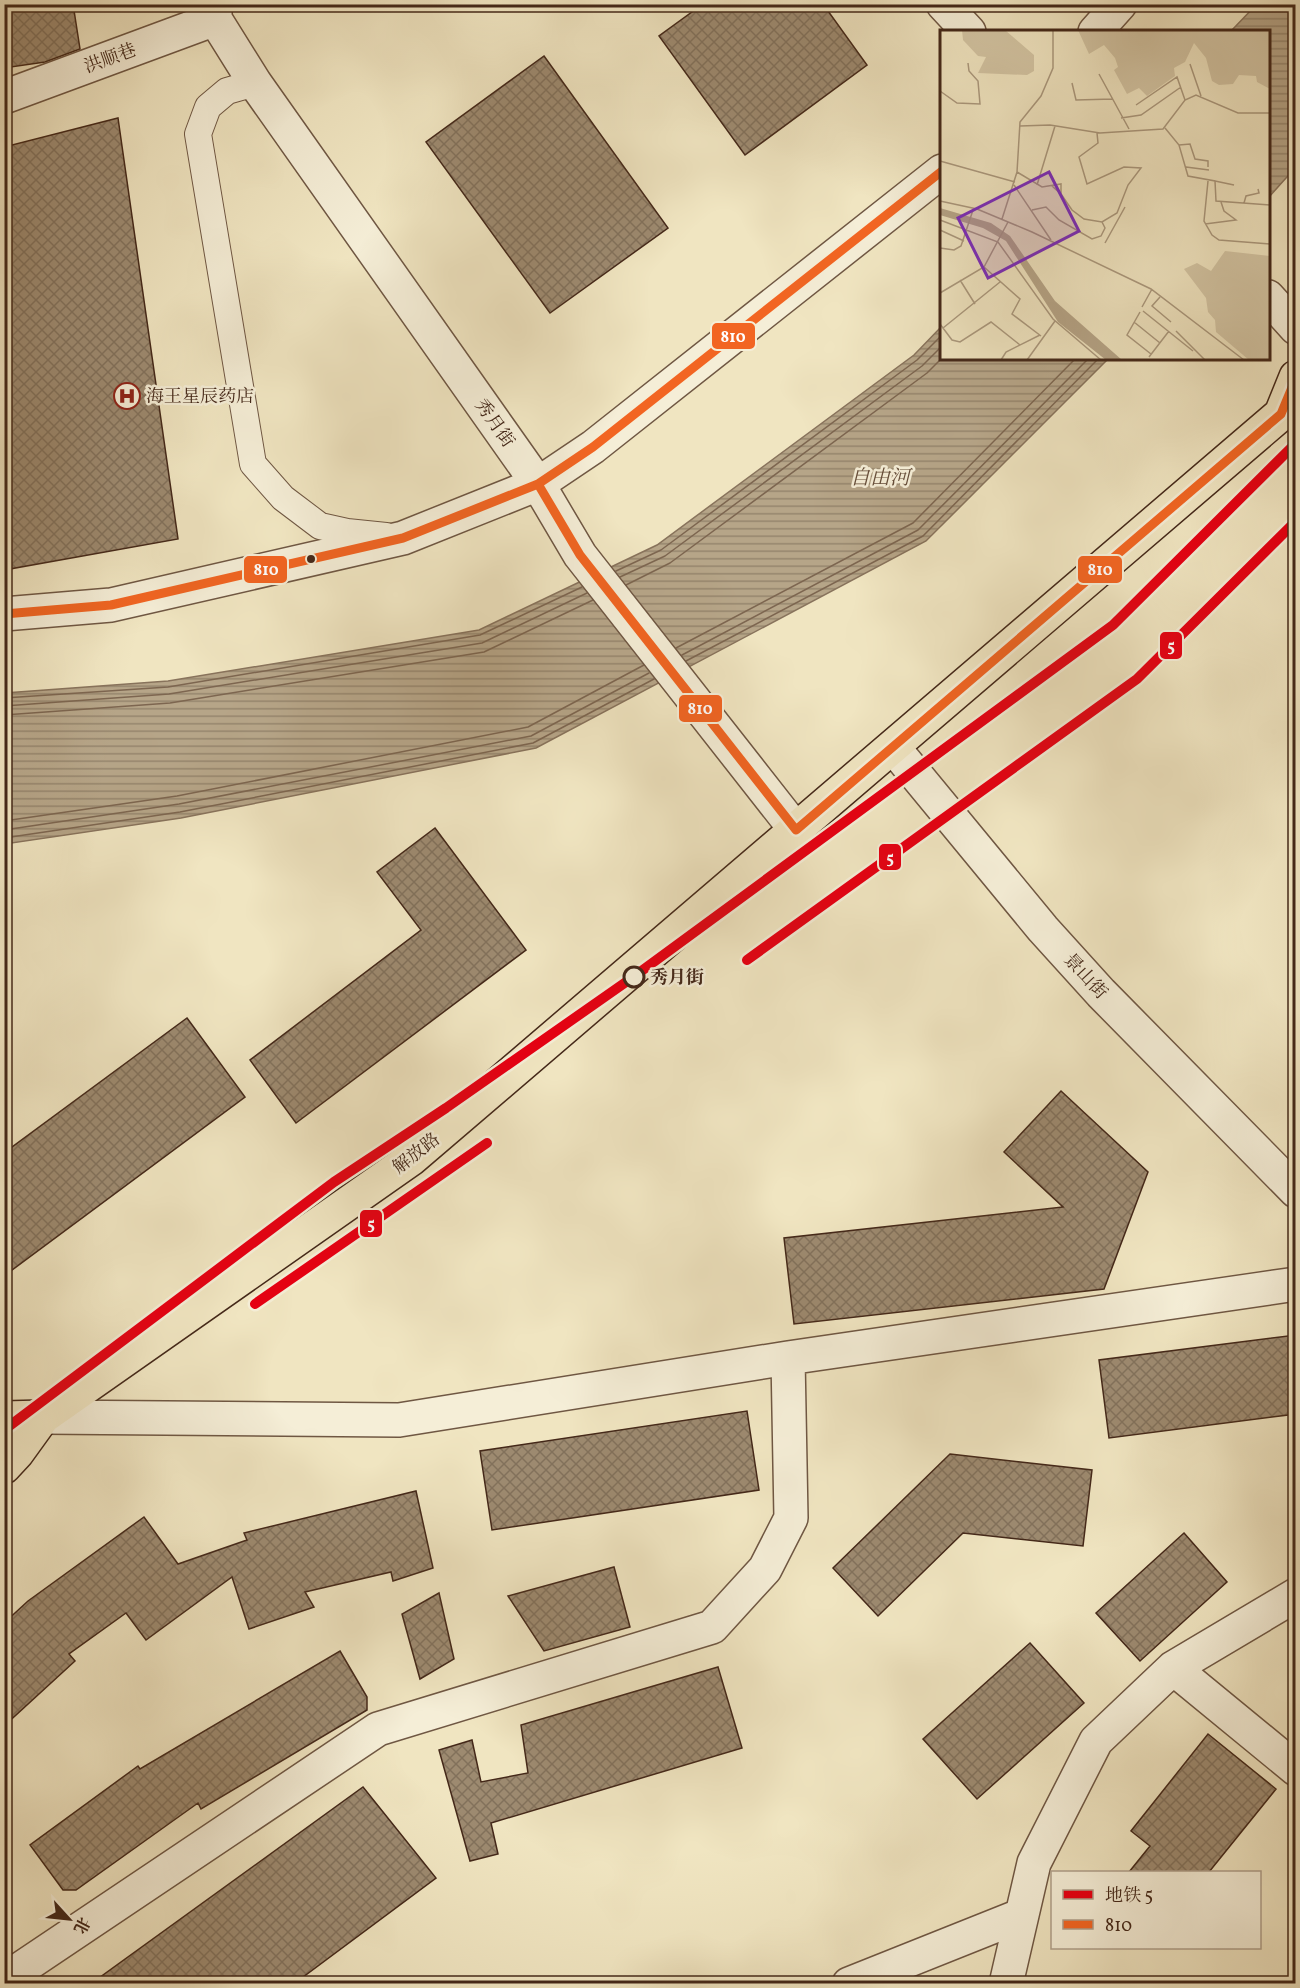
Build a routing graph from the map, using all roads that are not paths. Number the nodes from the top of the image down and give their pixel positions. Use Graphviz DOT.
graph roads {
  1 [pos="943,4"];
  2 [pos="1120,4"];
  3 [pos="215,12"];
  4 [pos="967,30"];
  5 [pos="1097,30"];
  6 [pos="255,83"];
  7 [pos="4,97"];
  8 [pos="940,173"];
  9 [pos="1270,298"];
  10 [pos="1296,328"];
  11 [pos="1296,377"];
  12 [pos="538,484"];
  13 [pos="404,538"];
  14 [pos="4,614"];
  15 [pos="893,747"];
  16 [pos="796,830"];
  17 [pos="1296,1191"];
  18 [pos="1296,1284"];
  19 [pos="788,1358"];
  20 [pos="43,1417"];
  21 [pos="4,1418"];
  22 [pos="4,1467"];
  23 [pos="1296,1595"];
  24 [pos="1173,1668"];
  25 [pos="1296,1769"];
  26 [pos="1022,1915"];
  27 [pos="4,1980"];
  28 [pos="849,1983"];
  29 [pos="1006,1983"];
  1 -- 4 [label="street"];
  2 -- 5 [label="street"];
  3 -- 6 [label="street, 秀月街"];
  3 -- 7 [label="street, 洪顺巷"];
  6 -- 12 [label="street, 秀月街"];
  6 -- 13 [label="lane"];
  8 -- 12 [label="street"];
  9 -- 10 [label="street"];
  11 -- 15 [label="main road, 解放路"];
  12 -- 13 [label="street"];
  12 -- 16 [label="street, 秀月街"];
  13 -- 14 [label="street"];
  15 -- 16 [label="main road, 解放路"];
  15 -- 17 [label="street, 景山街"];
  16 -- 20 [label="main road, 解放路"];
  18 -- 19 [label="street"];
  19 -- 20 [label="street"];
  19 -- 27 [label="street"];
  20 -- 21 [label="main road"];
  20 -- 22 [label="main road, 解放路"];
  23 -- 24 [label="street"];
  24 -- 25 [label="street"];
  24 -- 26 [label="street"];
  26 -- 28 [label="street"];
  26 -- 29 [label="street"];
}
